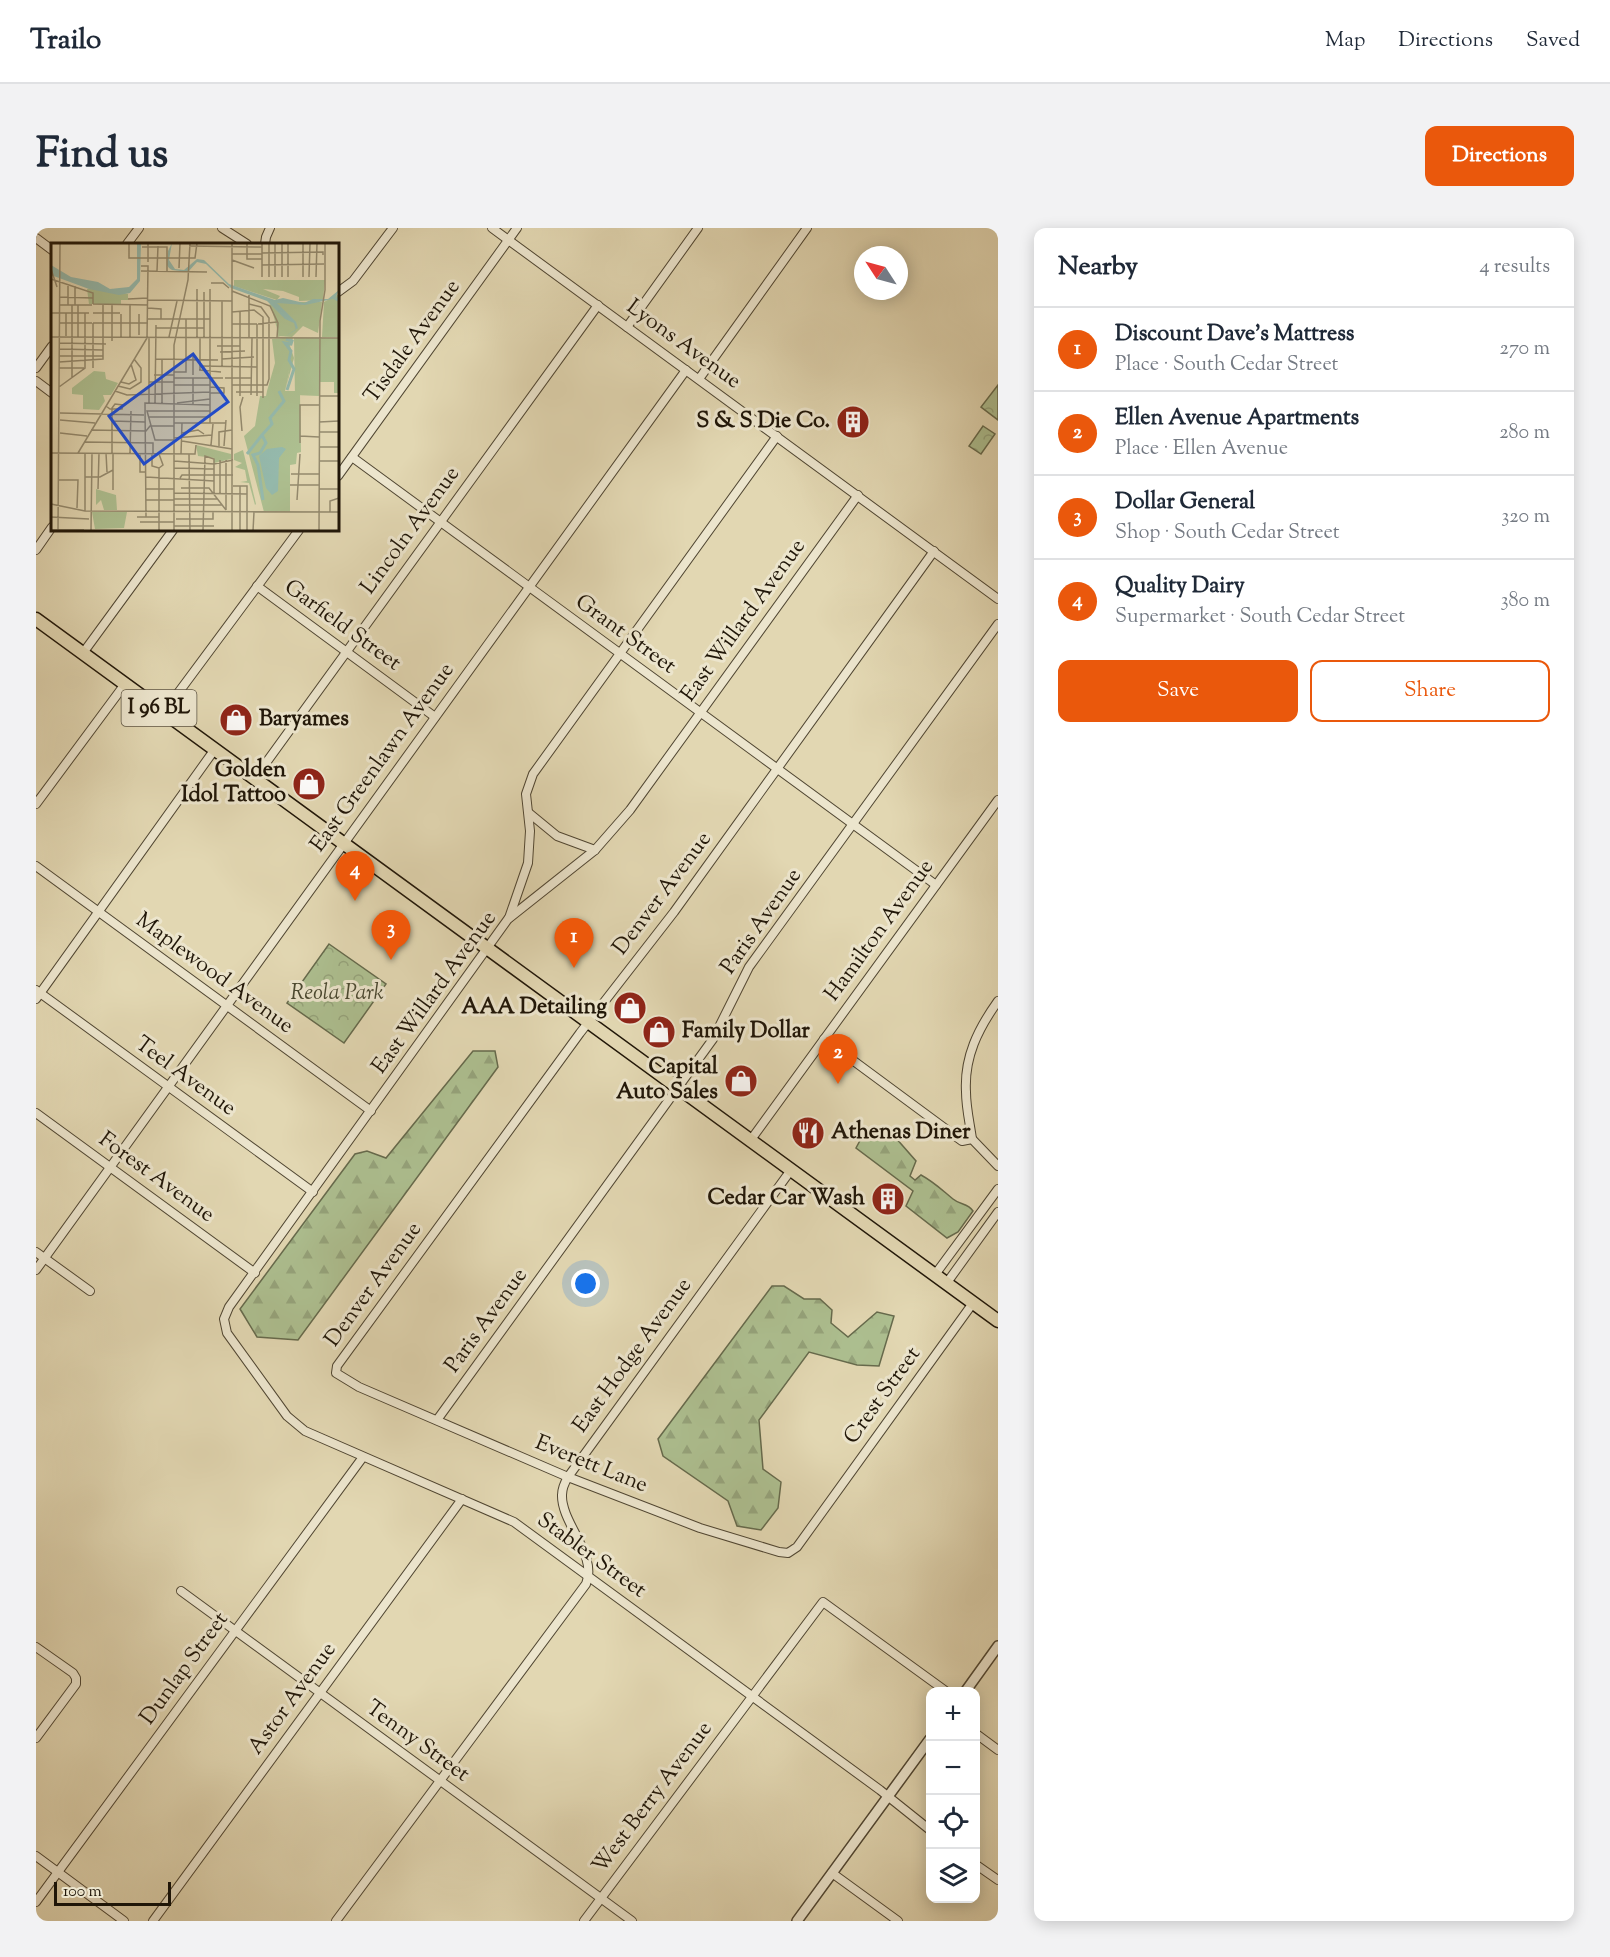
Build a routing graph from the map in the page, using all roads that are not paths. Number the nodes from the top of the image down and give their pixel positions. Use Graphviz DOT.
graph roads {
  1 [pos="139,228"];
  2 [pos="222,228"];
  3 [pos="270,228"];
  4 [pos="393,228"];
  5 [pos="492,228"];
  6 [pos="517,228"];
  7 [pos="698,228"];
  8 [pos="807,228"];
  9 [pos="36,238"];
  10 [pos="508,240"];
  11 [pos="128,243"];
  12 [pos="244,243"];
  13 [pos="266,243"];
  14 [pos="51,249"];
  15 [pos="339,291"];
  16 [pos="598,305"];
  17 [pos="627,327"];
  18 [pos="51,347"];
  19 [pos="36,368"];
  20 [pos="686,370"];
  21 [pos="699,379"];
  22 [pos="36,381"];
  23 [pos="51,392"];
  24 [pos="777,436"];
  25 [pos="352,457"];
  26 [pos="339,475"];
  27 [pos="858,495"];
  28 [pos="440,521"];
  29 [pos="51,528"];
  30 [pos="172,531"];
  31 [pos="298,531"];
  32 [pos="36,550"];
  33 [pos="934,551"];
  34 [pos="257,586"];
  35 [pos="529,587"];
  36 [pos="998,599"];
  37 [pos="36,618"];
  38 [pos="998,624"];
  39 [pos="346,651"];
  40 [pos="620,652"];
  41 [pos="83,653"];
  42 [pos="125,684"];
  43 [pos="164,712"];
  44 [pos="700,712"];
  45 [pos="435,717"];
  46 [pos="215,749"];
  47 [pos="778,768"];
  48 [pos="255,778"];
  49 [pos="998,800"];
  50 [pos="36,804"];
  51 [pos="530,813"];
  52 [pos="854,824"];
  53 [pos="343,843"];
  54 [pos="595,850"];
  55 [pos="36,866"];
  56 [pos="936,885"];
  57 [pos="99,912"];
  58 [pos="508,919"];
  59 [pos="488,949"];
  60 [pos="37,994"];
  61 [pos="998,1001"];
  62 [pos="226,1006"];
  63 [pos="588,1022"];
  64 [pos="824,1039"];
  65 [pos="168,1087"];
  66 [pos="677,1087"];
  67 [pos="371,1111"];
  68 [pos="36,1113"];
  69 [pos="972,1139"];
  70 [pos="750,1141"];
  71 [pos="998,1166"];
  72 [pos="110,1167"];
  73 [pos="791,1170"];
  74 [pos="998,1189"];
  75 [pos="313,1192"];
  76 [pos="998,1212"];
  77 [pos="36,1252"];
  78 [pos="44,1258"];
  79 [pos="36,1269"];
  80 [pos="255,1273"];
  81 [pos="934,1276"];
  82 [pos="946,1284"];
  83 [pos="90,1291"];
  84 [pos="973,1303"];
  85 [pos="998,1322"];
  86 [pos="227,1333"];
  87 [pos="336,1373"];
  88 [pos="437,1420"];
  89 [pos="363,1457"];
  90 [pos="568,1477"];
  91 [pos="462,1499"];
  92 [pos="823,1510"];
  93 [pos="589,1576"];
  94 [pos="181,1591"];
  95 [pos="235,1631"];
  96 [pos="998,1646"];
  97 [pos="36,1647"];
  98 [pos="939,1687"];
  99 [pos="969,1687"];
  100 [pos="320,1694"];
  101 [pos="752,1696"];
  102 [pos="980,1737"];
  103 [pos="36,1738"];
  104 [pos="929,1741"];
  105 [pos="998,1750"];
  106 [pos="440,1781"];
  107 [pos="888,1797"];
  108 [pos="926,1827"];
  109 [pos="36,1856"];
  110 [pos="980,1868"];
  111 [pos="58,1873"];
  112 [pos="832,1873"];
  113 [pos="998,1881"];
  114 [pos="601,1898"];
  115 [pos="36,1902"];
  116 [pos="124,1921"];
  117 [pos="153,1921"];
  118 [pos="336,1921"];
  119 [pos="584,1921"];
  120 [pos="632,1921"];
  121 [pos="797,1921"];
  122 [pos="898,1921"];
  1 -- 11 [label="street"];
  2 -- 12 [label="street"];
  3 -- 13 [label="street"];
  4 -- 15 [label="street"];
  5 -- 10 [label="street, Lyons Avenue"];
  6 -- 10 [label="street, Tisdale Avenue"];
  7 -- 17 [label="street"];
  8 -- 21 [label="street"];
  9 -- 14 [label="street"];
  10 -- 16 [label="street, Lyons Avenue"];
  10 -- 25 [label="street, Tisdale Avenue"];
  16 -- 17 [label="street, Lyons Avenue"];
  16 -- 28 [label="street, Lincoln Avenue"];
  17 -- 20 [label="street, Lyons Avenue"];
  18 -- 19 [label="street"];
  20 -- 21 [label="street, Lyons Avenue"];
  20 -- 35 [label="street, East Greenlawn Avenue"];
  21 -- 24 [label="street, Lyons Avenue"];
  22 -- 23 [label="street"];
  24 -- 27 [label="street, Lyons Avenue"];
  24 -- 40 [label="street"];
  25 -- 26 [label="street, Tisdale Avenue"];
  25 -- 28 [label="street, Grant Street"];
  27 -- 33 [label="street, Lyons Avenue"];
  27 -- 44 [label="street, East Willard Avenue"];
  28 -- 35 [label="street, Grant Street"];
  28 -- 39 [label="street, Lincoln Avenue"];
  29 -- 32 [label="street"];
  30 -- 41 [label="street"];
  31 -- 34 [label="street"];
  33 -- 36 [label="street, Lyons Avenue"];
  33 -- 47 [label="street, Denver Avenue"];
  34 -- 39 [label="street, Garfield Street"];
  34 -- 43 [label="street"];
  35 -- 40 [label="street, Grant Street"];
  35 -- 45 [label="street, East Greenlawn Avenue"];
  37 -- 41 [label="main road, I 96 BL"];
  38 -- 52 [label="street, Paris Avenue"];
  39 -- 45 [label="street, Garfield Street"];
  39 -- 48 [label="street, Lincoln Avenue"];
  40 -- 44 [label="street, Grant Street"];
  40 -- 51 [label="street"];
  41 -- 42 [label="main road, I 96 BL"];
  42 -- 43 [label="main road, I 96 BL"];
  42 -- 50 [label="street"];
  43 -- 46 [label="main road, I 96 BL"];
  44 -- 47 [label="street, Grant Street"];
  44 -- 54 [label="street, East Willard Avenue"];
  45 -- 53 [label="street, East Greenlawn Avenue"];
  46 -- 48 [label="main road, I 96 BL"];
  46 -- 57 [label="street"];
  47 -- 52 [label="street, Grant Street"];
  47 -- 63 [label="street, Denver Avenue"];
  48 -- 53 [label="main road, I 96 BL"];
  49 -- 56 [label="street, Hamilton Avenue"];
  51 -- 54 [label="street"];
  51 -- 58 [label="street"];
  52 -- 56 [label="street, Grant Street"];
  52 -- 66 [label="street, Paris Avenue"];
  53 -- 59 [label="main road, I 96 BL"];
  53 -- 62 [label="street, East Greenlawn Avenue"];
  54 -- 58 [label="street, East Willard Avenue"];
  55 -- 57 [label="street, Maplewood Avenue"];
  56 -- 64 [label="street, Hamilton Avenue"];
  57 -- 60 [label="street"];
  57 -- 62 [label="street, Maplewood Avenue"];
  58 -- 59 [label="street, East Willard Avenue"];
  59 -- 63 [label="main road, I 96 BL"];
  59 -- 67 [label="street, East Willard Avenue"];
  60 -- 65 [label="street, Teel Avenue"];
  61 -- 69 [label="street"];
  62 -- 65 [label="street, East Greenlawn Avenue"];
  62 -- 67 [label="street, Maplewood Avenue"];
  63 -- 66 [label="main road, I 96 BL"];
  63 -- 87 [label="street, Denver Avenue"];
  64 -- 69 [label="street"];
  64 -- 70 [label="street, Hamilton Avenue"];
  65 -- 72 [label="street, East Greenlawn Avenue"];
  65 -- 75 [label="street, Teel Avenue"];
  66 -- 70 [label="main road, I 96 BL"];
  66 -- 88 [label="street, Paris Avenue"];
  67 -- 75 [label="street, East Willard Avenue"];
  68 -- 72 [label="street, Forest Avenue"];
  69 -- 71 [label="street"];
  70 -- 73 [label="main road, I 96 BL"];
  72 -- 78 [label="street, East Greenlawn Avenue"];
  72 -- 80 [label="street, Forest Avenue"];
  73 -- 81 [label="main road, I 96 BL"];
  73 -- 90 [label="street, East Hodge Avenue"];
  74 -- 81 [label="street"];
  75 -- 80 [label="street, East Willard Avenue"];
  76 -- 82 [label="street"];
  77 -- 78 [label="street"];
  78 -- 79 [label="street, East Greenlawn Avenue"];
  78 -- 83 [label="street"];
  80 -- 86 [label="street, East Willard Avenue"];
  81 -- 82 [label="main road, I 96 BL"];
  82 -- 84 [label="main road, I 96 BL"];
  84 -- 85 [label="main road, I 96 BL"];
  84 -- 92 [label="street, Crest Street"];
  86 -- 89 [label="street, Stabler Street"];
  87 -- 88 [label="street, Everett Lane"];
  88 -- 90 [label="street, Everett Lane"];
  89 -- 91 [label="street, Stabler Street"];
  89 -- 95 [label="street, Dunlap Street"];
  90 -- 92 [label="street, Everett Lane"];
  90 -- 93 [label="street"];
  91 -- 93 [label="street, Stabler Street"];
  91 -- 100 [label="street, Astor Avenue"];
  93 -- 101 [label="street, Stabler Street"];
  93 -- 106 [label="street"];
  94 -- 95 [label="street, Tenny Street"];
  95 -- 100 [label="street, Tenny Street"];
  95 -- 111 [label="street, Dunlap Street"];
  96 -- 99 [label="street"];
  97 -- 103 [label="street"];
  98 -- 101 [label="street, West Berry Avenue"];
  100 -- 106 [label="street, Tenny Street"];
  100 -- 117 [label="street, Astor Avenue"];
  101 -- 107 [label="street, Stabler Street"];
  101 -- 114 [label="street, West Berry Avenue"];
  102 -- 105 [label="street"];
  104 -- 107 [label="street"];
  106 -- 114 [label="street, Tenny Street"];
  106 -- 118 [label="street"];
  107 -- 108 [label="street, Stabler Street"];
  107 -- 112 [label="street"];
  109 -- 111 [label="street"];
  110 -- 113 [label="street"];
  111 -- 115 [label="street, Dunlap Street"];
  111 -- 116 [label="street"];
  112 -- 121 [label="street"];
  112 -- 122 [label="street"];
  114 -- 119 [label="street, West Berry Avenue"];
  114 -- 120 [label="street, Tenny Street"];
}
